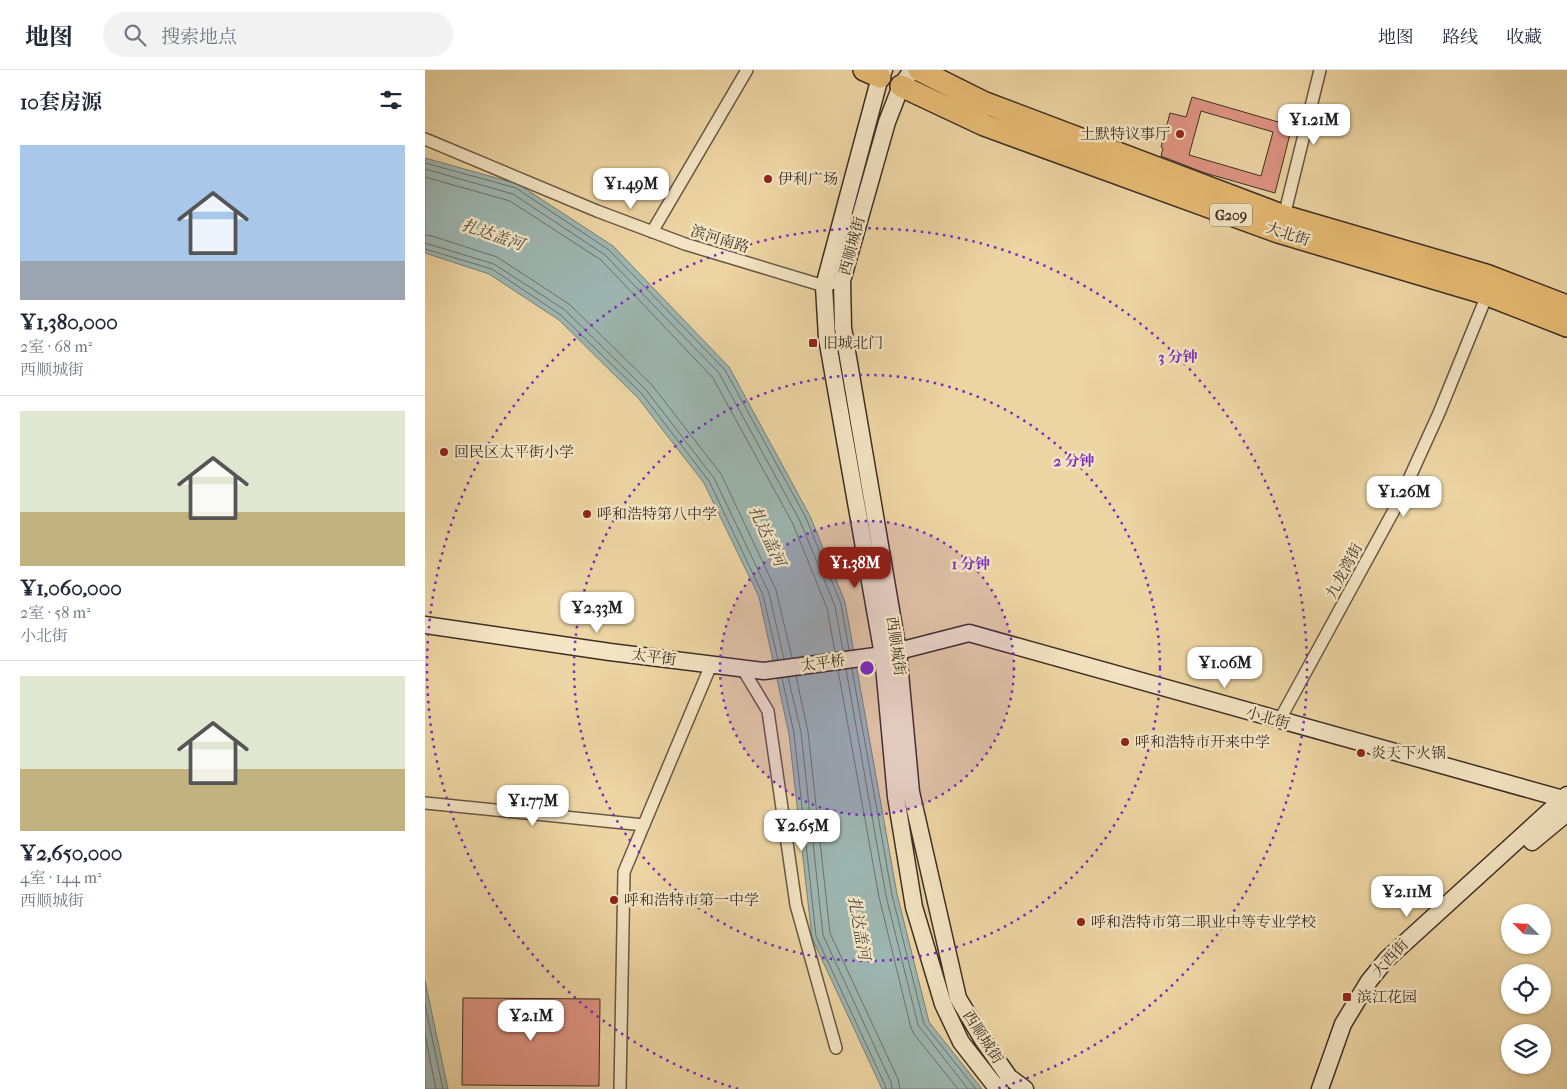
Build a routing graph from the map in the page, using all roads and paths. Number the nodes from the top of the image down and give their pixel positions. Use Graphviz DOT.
graph roads {
  1 [pos="747,70"];
  2 [pos="919,70"];
  3 [pos="1320,70"];
  4 [pos="876,72"];
  5 [pos="907,78"];
  6 [pos="425,139"];
  7 [pos="1284,216"];
  8 [pos="652,232"];
  9 [pos="842,281"];
  10 [pos="824,286"];
  11 [pos="1487,295"];
  12 [pos="1567,306"];
  13 [pos="1567,326"];
  14 [pos="425,625"];
  15 [pos="890,653"];
  16 [pos="711,664"];
  17 [pos="743,668"];
  18 [pos="764,671"];
  19 [pos="1279,721"];
  20 [pos="1566,802"];
  21 [pos="425,803"];
  22 [pos="644,825"];
  23 [pos="836,1048"];
  24 [pos="620,1089"];
  25 [pos="1000,1089"];
  26 [pos="1025,1089"];
  27 [pos="1320,1089"];
  28 [pos="1328,1089"];
  1 -- 8 [label="street"];
  2 -- 7 [label="highway, 大北街 / G209"];
  3 -- 7 [label="street"];
  4 -- 10 [label="main road, 西顺城街"];
  5 -- 9 [label="main road, 西顺城街"];
  5 -- 11 [label="highway, 大北街 / G209"];
  6 -- 8 [label="street, 滨河南路"];
  7 -- 12 [label="highway, 大北街 / G209"];
  8 -- 10 [label="street, 滨河南路"];
  9 -- 10 [label="street"];
  9 -- 15 [label="main road, 西顺城街"];
  10 -- 15 [label="main road, 西顺城街"];
  11 -- 13 [label="highway, 大北街 / G209"];
  11 -- 19 [label="street, 九龙湾街"];
  14 -- 16 [label="main road, 太平街"];
  15 -- 18 [label="main road, 太平桥"];
  15 -- 19 [label="main road, 小北街"];
  15 -- 25 [label="main road, 西顺城街"];
  15 -- 26 [label="main road, 西顺城街"];
  16 -- 17 [label="main road, 太平街"];
  16 -- 22 [label="street"];
  17 -- 18 [label="main road, 太平街"];
  17 -- 23 [label="street"];
  19 -- 20 [label="main road, 小北街"];
  20 -- 27 [label="main road, 大西街"];
  20 -- 28 [label="main road, 大西街"];
  21 -- 22 [label="street"];
  22 -- 24 [label="street"];
}
